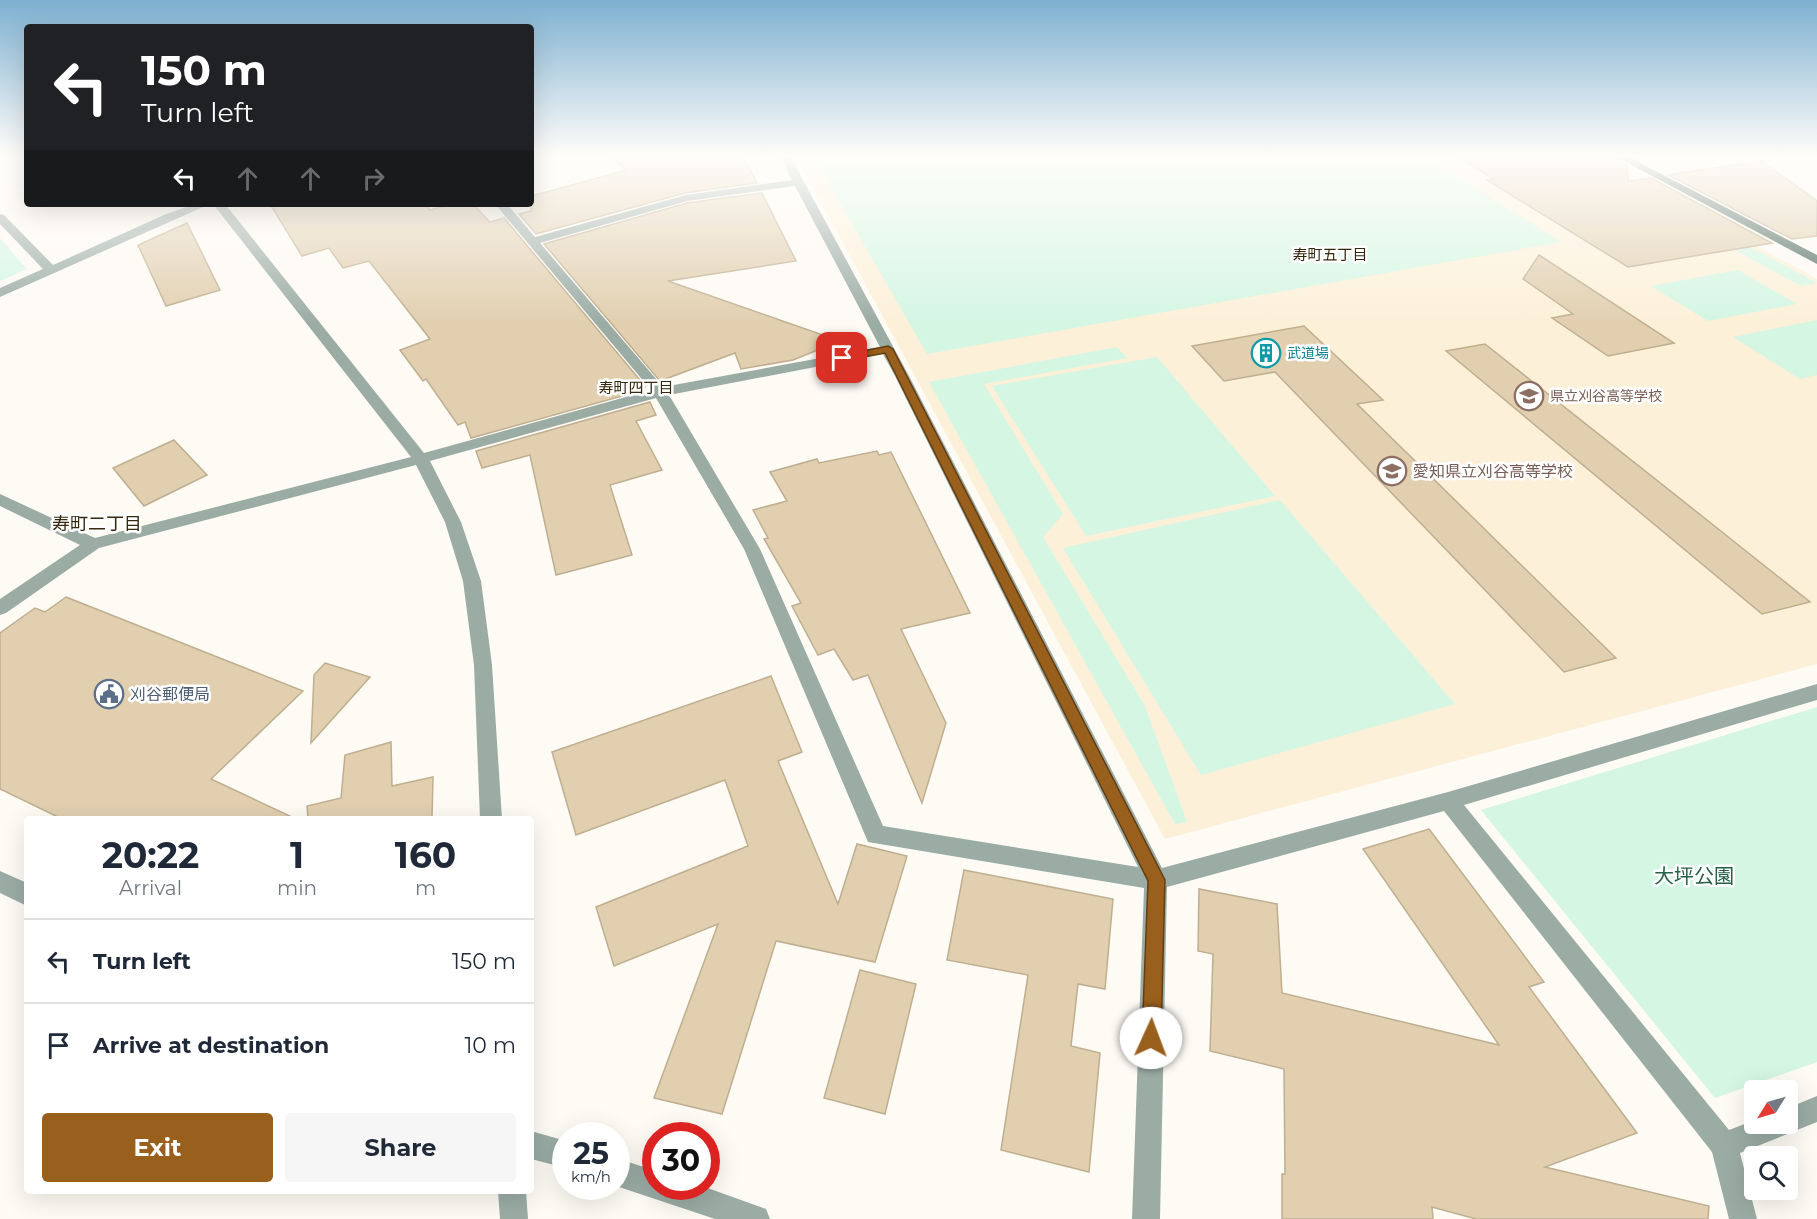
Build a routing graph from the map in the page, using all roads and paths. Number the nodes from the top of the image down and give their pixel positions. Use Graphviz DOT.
graph roads {
  1 [pos="185,211"];
  2 [pos="224,211"];
  3 [pos="507,211"];
  4 [pos="640,211"];
  5 [pos="814,211"];
  6 [pos="1724,211"];
  7 [pos="0,217"];
  8 [pos="533,241"];
  9 [pos="1817,260"];
  10 [pos="51,270"];
  11 [pos="0,293"];
  12 [pos="888,349"];
  13 [pos="660,392"];
  14 [pos="421,459"];
  15 [pos="0,499"];
  16 [pos="93,544"];
  17 [pos="0,608"];
  18 [pos="1817,692"];
  19 [pos="1448,801"];
  20 [pos="491,816"];
  21 [pos="1156,880"];
  22 [pos="0,881"];
  23 [pos="24,893"];
  24 [pos="1817,1109"];
  25 [pos="1798,1116"];
  26 [pos="1753,1134"];
  27 [pos="1724,1145"];
  28 [pos="534,1146"];
  29 [pos="552,1151"];
  30 [pos="512,1194"];
  31 [pos="699,1200"];
  32 [pos="514,1219"];
  33 [pos="756,1219"];
  34 [pos="1146,1219"];
  35 [pos="1743,1219"];
  1 -- 10 [label="street"];
  2 -- 14 [label="street"];
  3 -- 8 [label="street"];
  4 -- 8 [label="street"];
  5 -- 12 [label="street"];
  6 -- 9 [label="main road"];
  7 -- 10 [label="street"];
  8 -- 13 [label="street"];
  10 -- 11 [label="street"];
  12 -- 13 [label="street"];
  12 -- 21 [label="street"];
  13 -- 14 [label="street"];
  13 -- 21 [label="street"];
  14 -- 16 [label="street"];
  14 -- 20 [label="street"];
  15 -- 16 [label="street"];
  16 -- 17 [label="street"];
  18 -- 19 [label="street"];
  19 -- 21 [label="street"];
  19 -- 27 [label="street"];
  21 -- 34 [label="street"];
  22 -- 23 [label="street"];
  24 -- 25 [label="street"];
  26 -- 27 [label="street"];
  27 -- 35 [label="street"];
  28 -- 29 [label="street"];
  30 -- 32 [label="street"];
  31 -- 33 [label="street"];
}
